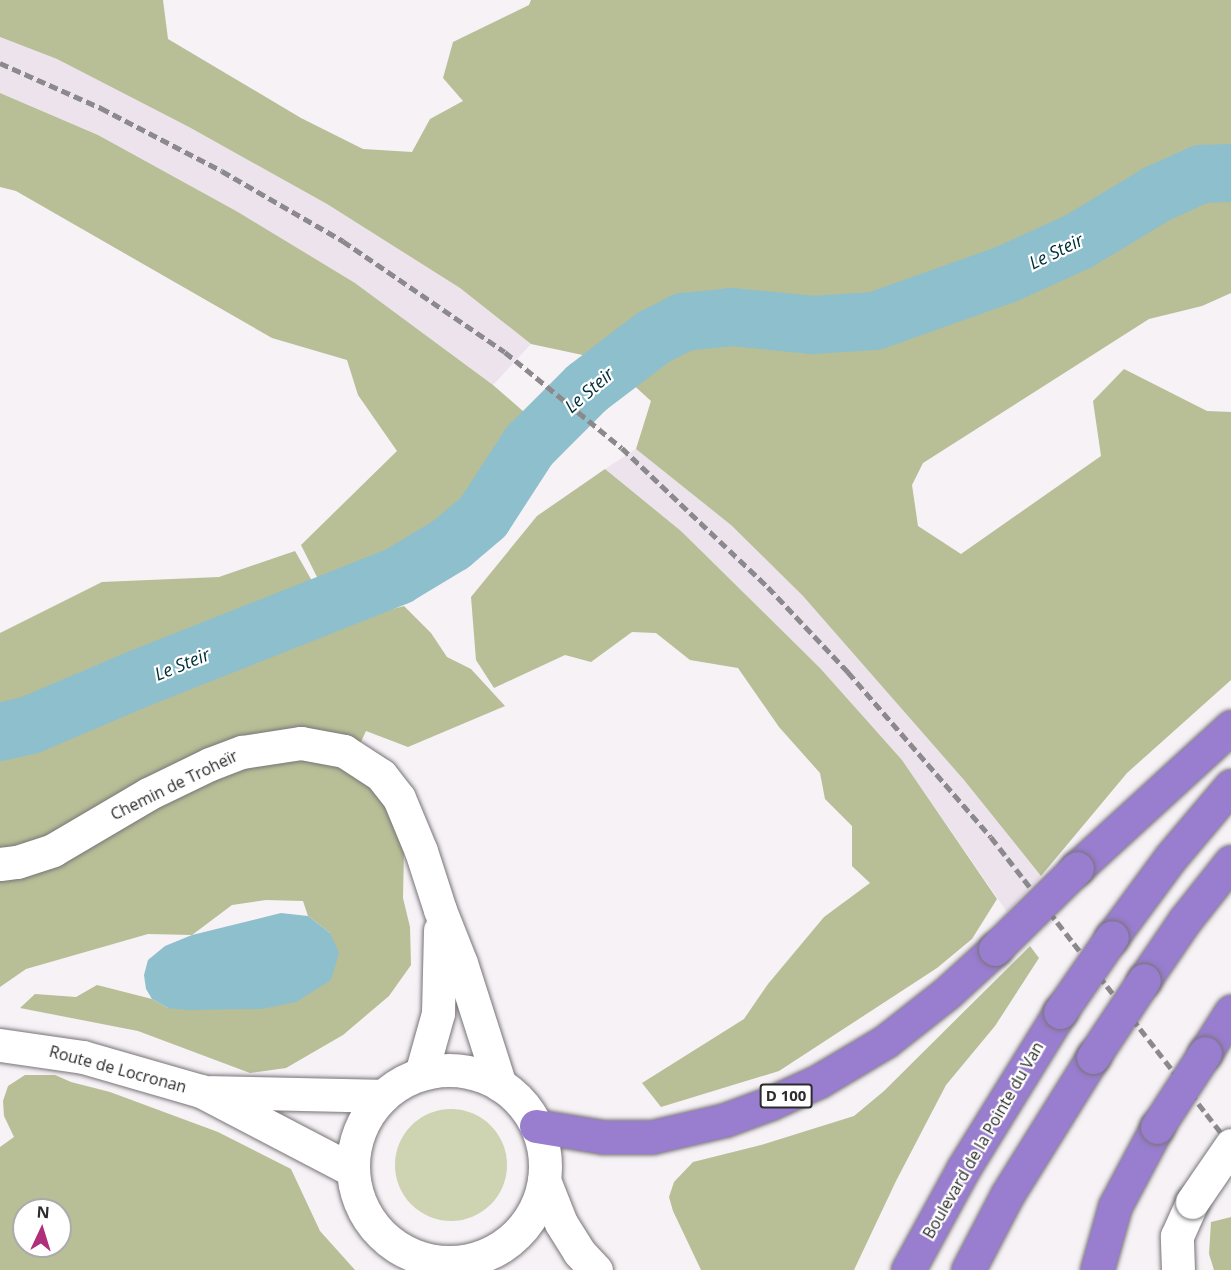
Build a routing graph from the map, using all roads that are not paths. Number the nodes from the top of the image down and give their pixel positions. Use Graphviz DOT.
graph roads {
  1 [pos="1231,727"];
  2 [pos="1231,786"];
  3 [pos="1231,862"];
  4 [pos="0,864"];
  5 [pos="440,910"];
  6 [pos="1231,1012"];
  7 [pos="0,1045"];
  8 [pos="421,1074"];
  9 [pos="500,1085"];
  10 [pos="201,1091"];
  11 [pos="383,1096"];
  12 [pos="536,1126"];
  13 [pos="1231,1144"];
  14 [pos="352,1170"];
  15 [pos="544,1180"];
  16 [pos="467,1260"];
  17 [pos="503,1270"];
  18 [pos="596,1270"];
  19 [pos="908,1270"];
  20 [pos="968,1270"];
  21 [pos="1097,1270"];
  22 [pos="1178,1270"];
  1 -- 12 [label="highway, D 100, bridge"];
  2 -- 19 [label="highway, Boulevard de la Pointe du Van, bridge"];
  3 -- 20 [label="highway, bridge"];
  4 -- 5 [label="street, Chemin de Troheïr"];
  5 -- 8 [label="street, Chemin de Troheïr"];
  5 -- 9 [label="street, Chemin de Troheïr"];
  6 -- 21 [label="highway, bridge"];
  7 -- 10 [label="street, Route de Locronan"];
  8 -- 9 [label="street"];
  8 -- 11 [label="street"];
  9 -- 12 [label="street"];
  10 -- 11 [label="street, Route de Locronan"];
  10 -- 14 [label="street, Route de Locronan"];
  11 -- 14 [label="street"];
  12 -- 15 [label="street"];
  13 -- 22 [label="street, bridge"];
  14 -- 16 [label="street"];
  15 -- 16 [label="street"];
  15 -- 18 [label="street"];
  16 -- 17 [label="street"];
}
